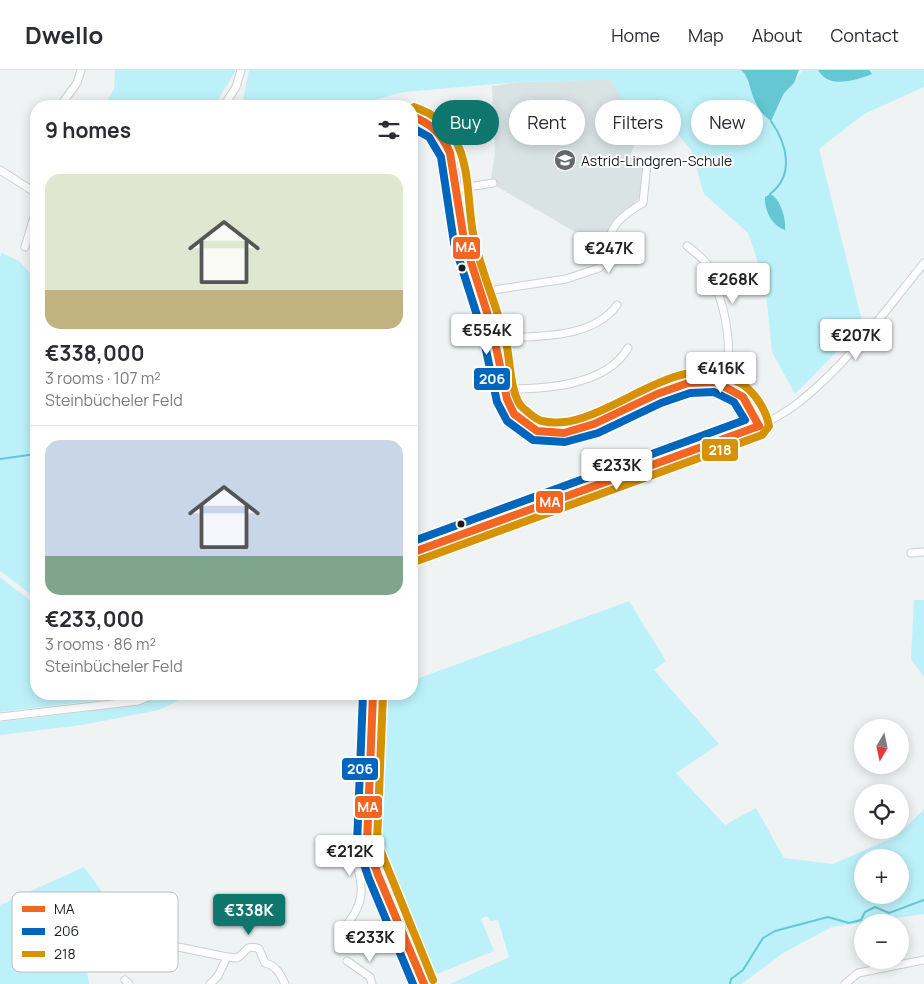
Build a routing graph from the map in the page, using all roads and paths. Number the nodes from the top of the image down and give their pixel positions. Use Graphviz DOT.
graph roads {
  1 [pos="81,70"];
  2 [pos="241,70"];
  3 [pos="64,100"];
  4 [pos="228,100"];
  5 [pos="418,120"];
  6 [pos="647,164"];
  7 [pos="0,170"];
  8 [pos="493,183"];
  9 [pos="30,189"];
  10 [pos="456,189"];
  11 [pos="30,230"];
  12 [pos="687,246"];
  13 [pos="25,247"];
  14 [pos="924,263"];
  15 [pos="480,292"];
  16 [pos="617,305"];
  17 [pos="495,338"];
  18 [pos="628,348"];
  19 [pos="724,384"];
  20 [pos="506,389"];
  21 [pos="760,426"];
  22 [pos="418,550"];
  23 [pos="924,552"];
  24 [pos="912,553"];
  25 [pos="140,700"];
  26 [pos="373,700"];
  27 [pos="0,717"];
  28 [pos="367,843"];
  29 [pos="342,930"];
  30 [pos="178,946"];
  31 [pos="227,957"];
  32 [pos="924,960"];
  33 [pos="347,961"];
  34 [pos="210,984"];
  35 [pos="285,984"];
  36 [pos="372,984"];
  37 [pos="424,984"];
  38 [pos="845,984"];
  1 -- 3 [label="street"];
  2 -- 4 [label="street"];
  5 -- 10 [label="street"];
  6 -- 15 [label="street"];
  7 -- 9 [label="street"];
  8 -- 10 [label="street"];
  10 -- 15 [label="street"];
  11 -- 13 [label="street"];
  12 -- 19 [label="street"];
  14 -- 21 [label="street"];
  15 -- 17 [label="street"];
  16 -- 17 [label="street"];
  17 -- 20 [label="street"];
  18 -- 20 [label="street"];
  19 -- 20 [label="street"];
  19 -- 21 [label="street"];
  21 -- 22 [label="street"];
  23 -- 24 [label="street"];
  25 -- 27 [label="street"];
  26 -- 28 [label="street"];
  28 -- 29 [label="street"];
  28 -- 37 [label="street"];
  30 -- 31 [label="street"];
  31 -- 34 [label="street"];
  31 -- 35 [label="street"];
  32 -- 38 [label="street"];
  33 -- 36 [label="street"];
}
